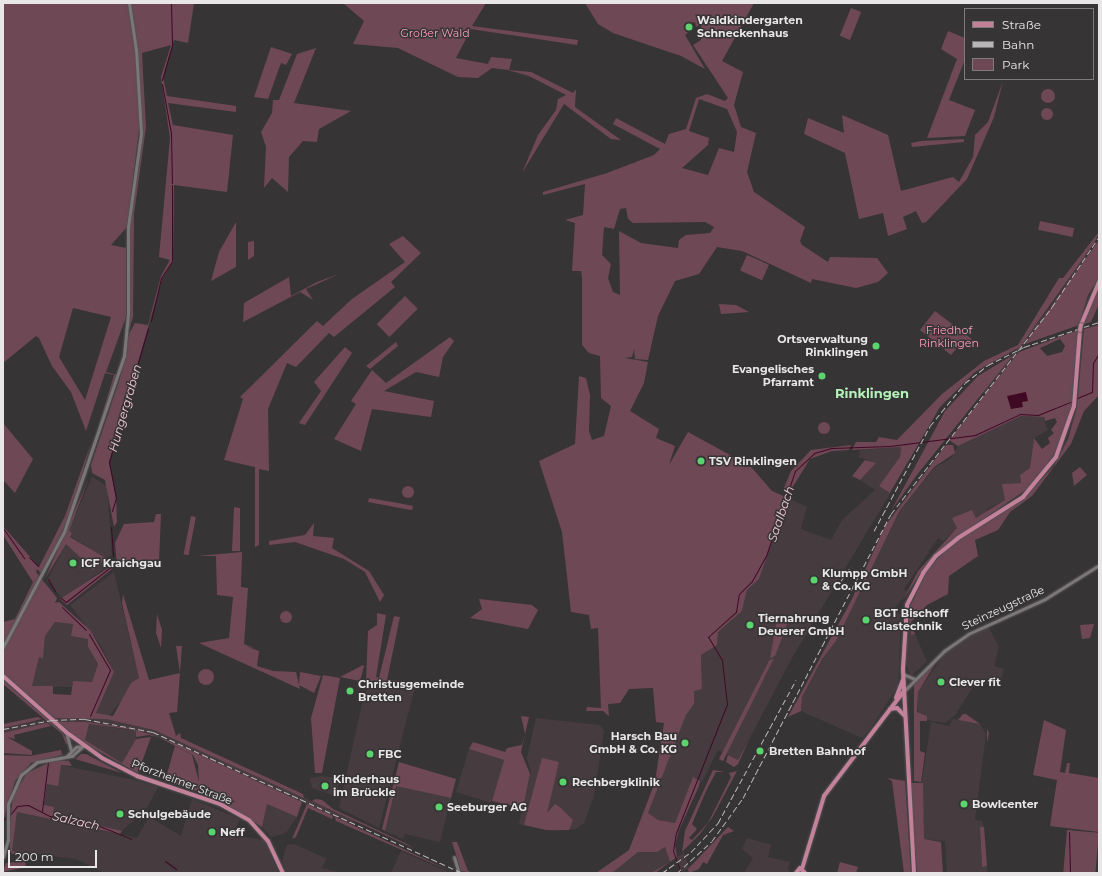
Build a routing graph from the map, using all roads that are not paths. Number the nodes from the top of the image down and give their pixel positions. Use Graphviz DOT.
graph roads {
  1 [pos="129,3"];
  2 [pos="1099,282"];
  3 [pos="1099,565"];
  4 [pos="3,647"];
  5 [pos="903,674"];
  6 [pos="3,676"];
  7 [pos="915,679"];
  8 [pos="903,680"];
  9 [pos="904,691"];
  10 [pos="896,700"];
  11 [pos="889,710"];
  12 [pos="905,716"];
  13 [pos="66,732"];
  14 [pos="83,746"];
  15 [pos="71,751"];
  16 [pos="67,756"];
  17 [pos="454,856"];
  18 [pos="3,857"];
  19 [pos="802,868"];
  20 [pos="283,873"];
  21 [pos="459,873"];
  22 [pos="796,873"];
  23 [pos="805,873"];
  24 [pos="914,873"];
  1 -- 4 [label="street"];
  2 -- 5 [label="main road, bridge"];
  3 -- 7 [label="street, Steinzeugstraße"];
  5 -- 7 [label="street"];
  5 -- 8 [label="main road"];
  6 -- 13 [label="main road, Pforzheimer Straße"];
  7 -- 9 [label="street, Steinzeugstraße"];
  8 -- 9 [label="main road"];
  8 -- 10 [label="main road"];
  9 -- 10 [label="main road"];
  9 -- 12 [label="main road"];
  10 -- 11 [label="main road"];
  11 -- 12 [label="main road"];
  11 -- 19 [label="main road"];
  12 -- 24 [label="main road"];
  13 -- 14 [label="main road, Pforzheimer Straße"];
  13 -- 15 [label="street"];
  14 -- 15 [label="street"];
  14 -- 16 [label="street"];
  14 -- 20 [label="main road, Pforzheimer Straße"];
  15 -- 16 [label="street"];
  16 -- 18 [label="street"];
  17 -- 21 [label="street"];
  19 -- 22 [label="main road"];
  19 -- 23 [label="main road"];
}
